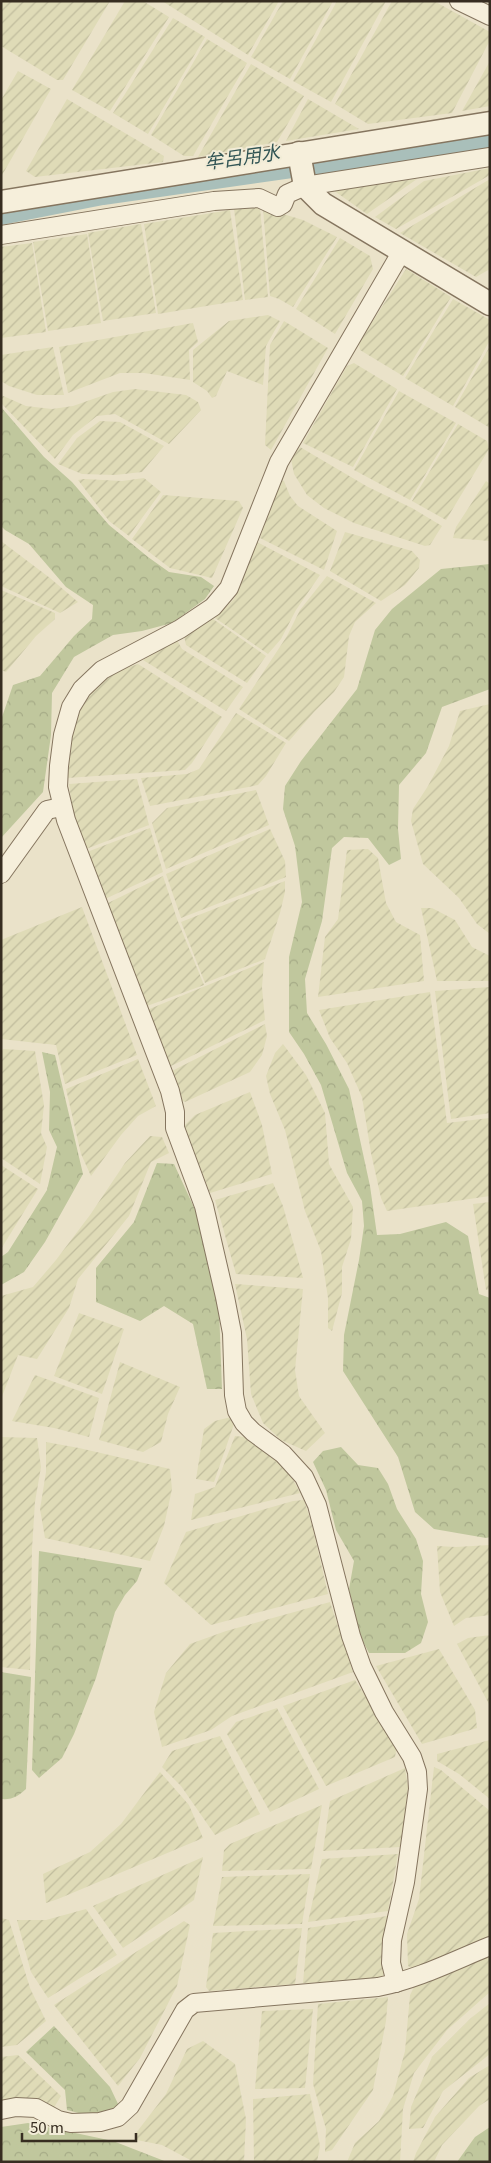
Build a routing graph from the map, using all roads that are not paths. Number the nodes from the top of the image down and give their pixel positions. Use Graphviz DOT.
graph roads {
  1 [pos="459,1"];
  2 [pos="490,16"];
  3 [pos="490,123"];
  4 [pos="490,157"];
  5 [pos="296,179"];
  6 [pos="1,202"];
  7 [pos="1,235"];
  8 [pos="402,251"];
  9 [pos="490,304"];
  10 [pos="61,807"];
  11 [pos="1,874"];
  12 [pos="490,1946"];
  13 [pos="396,1983"];
  14 [pos="1,2110"];
  1 -- 2 [label="street"];
  3 -- 5 [label="street"];
  4 -- 5 [label="street"];
  5 -- 6 [label="street"];
  5 -- 7 [label="street"];
  5 -- 8 [label="street"];
  8 -- 9 [label="street"];
  8 -- 10 [label="street"];
  10 -- 11 [label="street"];
  10 -- 13 [label="street"];
  12 -- 13 [label="street"];
  13 -- 14 [label="street"];
}
